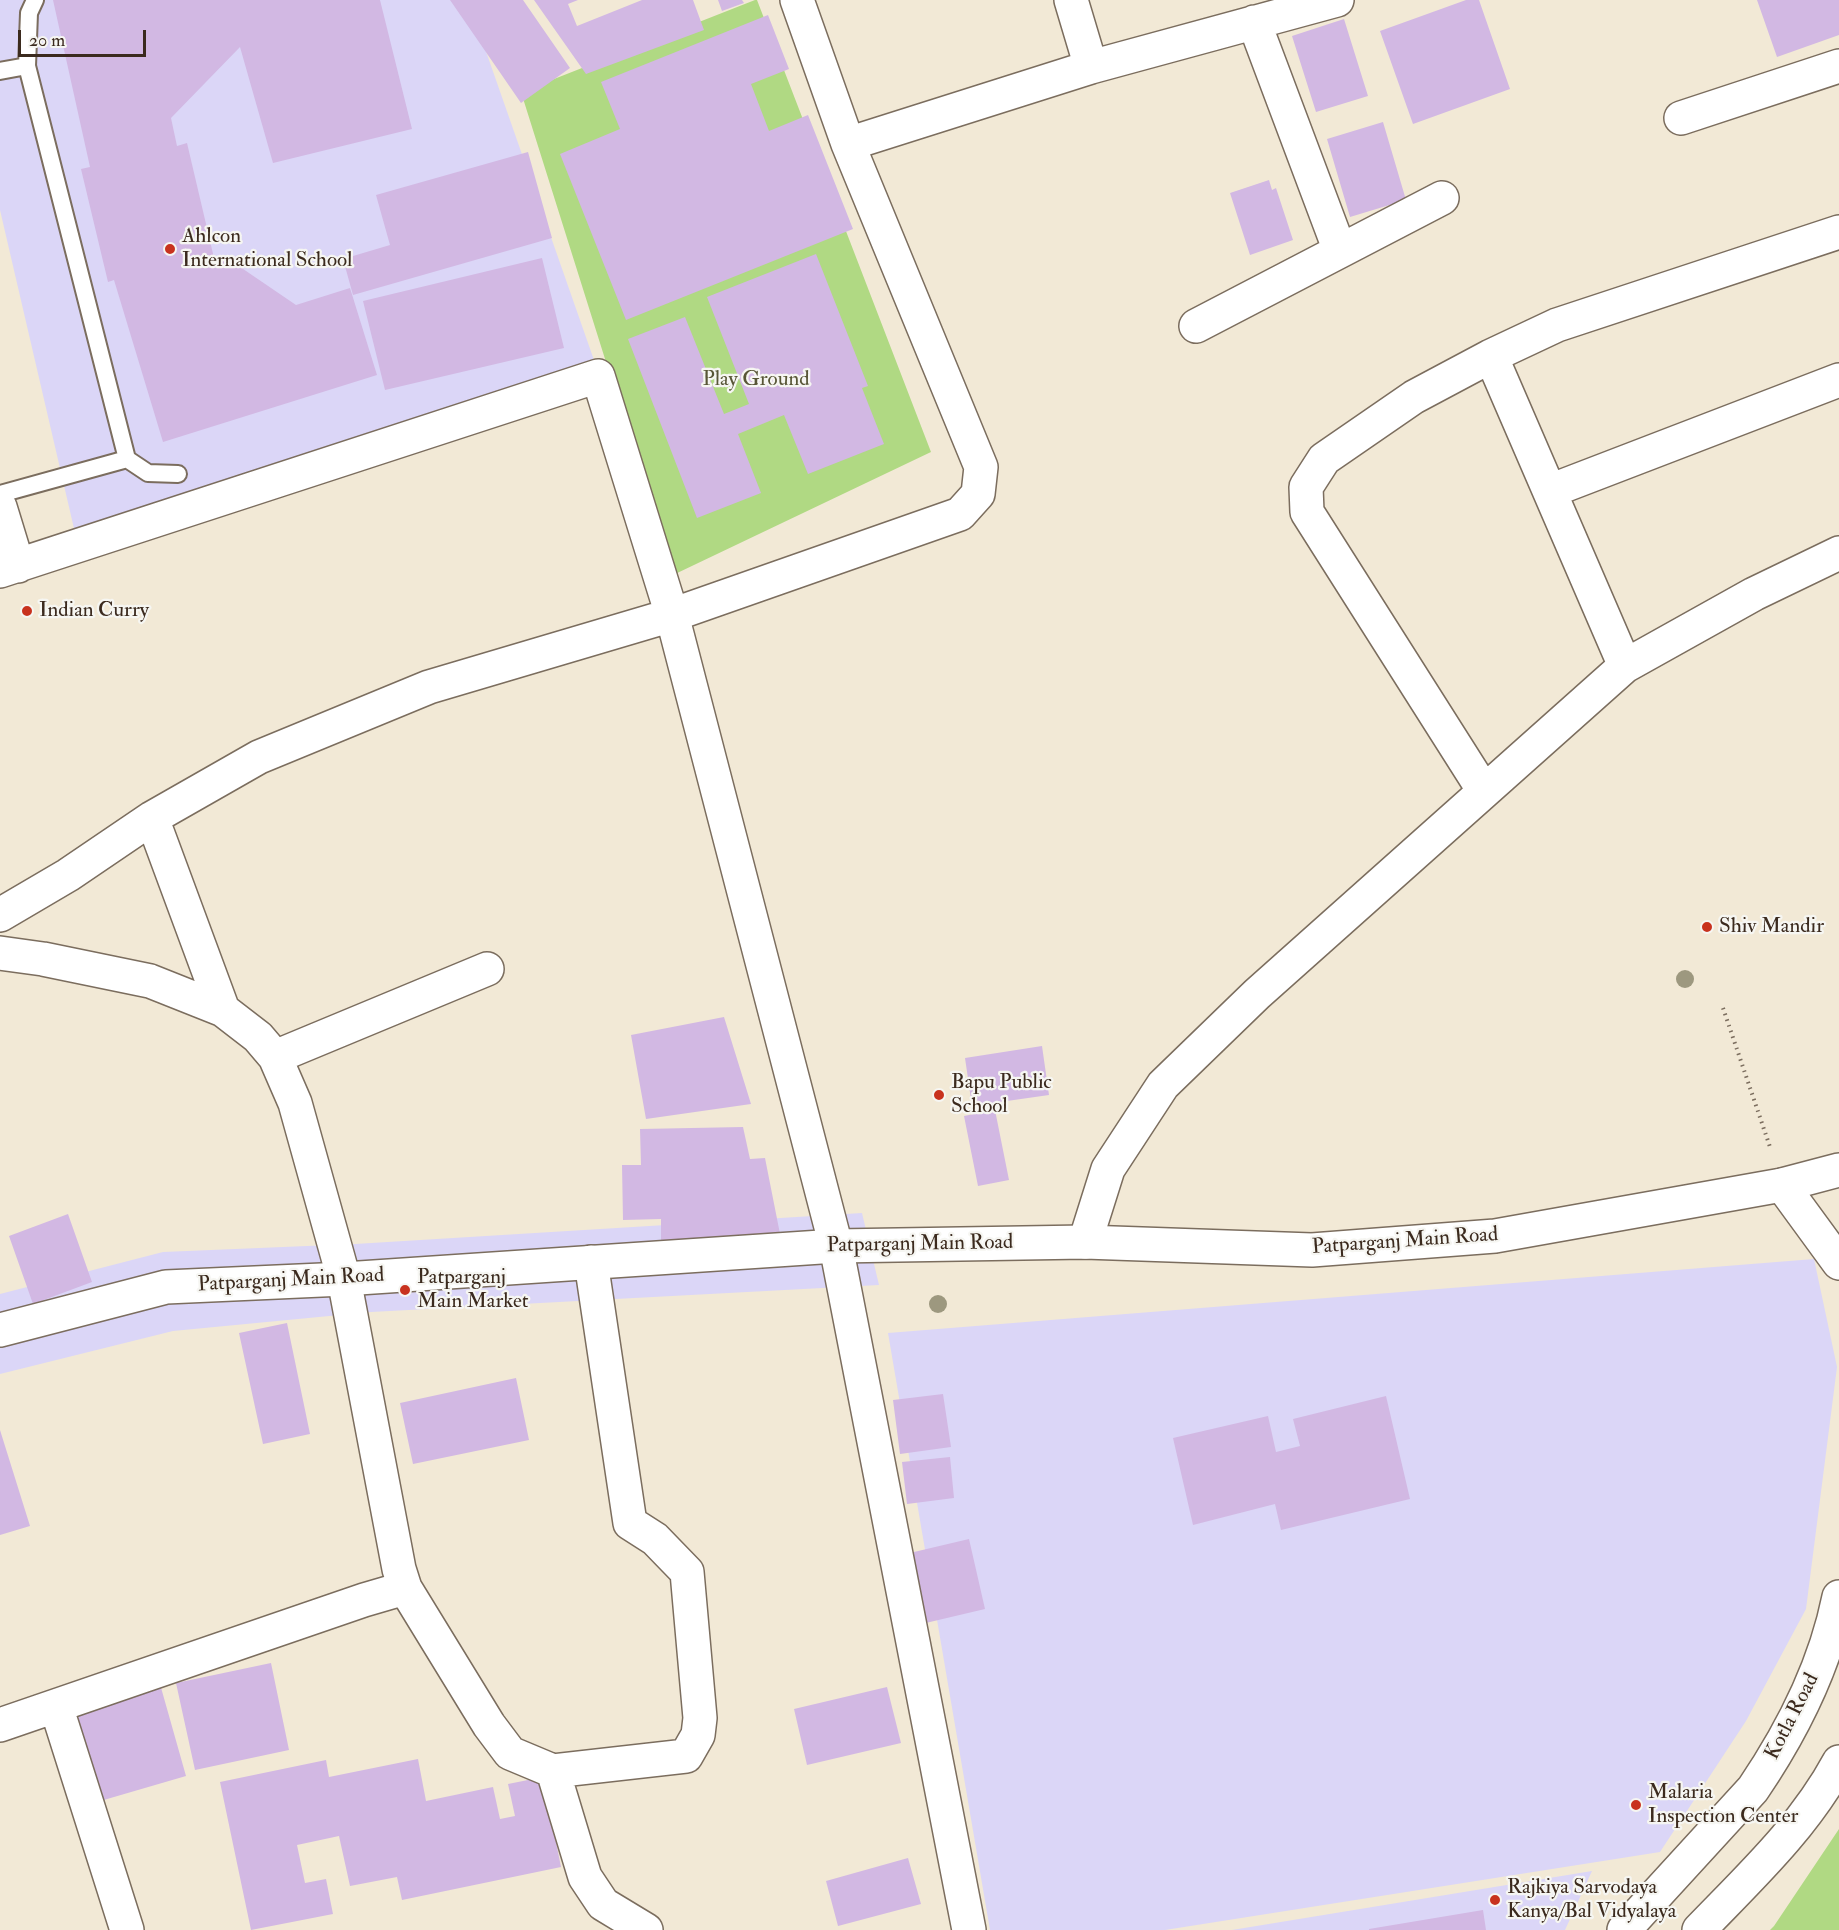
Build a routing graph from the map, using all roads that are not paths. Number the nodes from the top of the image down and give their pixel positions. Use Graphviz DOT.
graph roads {
  1 [pos="35,0"];
  2 [pos="797,0"];
  3 [pos="1071,0"];
  4 [pos="1327,1"];
  5 [pos="1254,22"];
  6 [pos="27,66"];
  7 [pos="1839,66"];
  8 [pos="1091,67"];
  9 [pos="0,71"];
  10 [pos="1681,118"];
  11 [pos="848,144"];
  12 [pos="1442,198"];
  13 [pos="1839,232"];
  14 [pos="1340,251"];
  15 [pos="1196,326"];
  16 [pos="1491,356"];
  17 [pos="1839,380"];
  18 [pos="127,459"];
  19 [pos="178,474"];
  20 [pos="1550,491"];
  21 [pos="0,494"];
  22 [pos="0,507"];
  23 [pos="1839,553"];
  24 [pos="9,568"];
  25 [pos="672,615"];
  26 [pos="1624,666"];
  27 [pos="1484,791"];
  28 [pos="152,818"];
  29 [pos="0,915"];
  30 [pos="0,953"];
  31 [pos="487,969"];
  32 [pos="223,1010"];
  33 [pos="275,1057"];
  34 [pos="1839,1170"];
  35 [pos="1782,1185"];
  36 [pos="1085,1242"];
  37 [pos="836,1246"];
  38 [pos="591,1262"];
  39 [pos="1839,1263"];
  40 [pos="344,1279"];
  41 [pos="0,1330"];
  42 [pos="405,1588"];
  43 [pos="1839,1597"];
  44 [pos="56,1706"];
  45 [pos="0,1725"];
  46 [pos="1839,1761"];
  47 [pos="552,1771"];
  48 [pos="127,1930"];
  49 [pos="646,1930"];
  50 [pos="969,1930"];
  51 [pos="1624,1930"];
  52 [pos="1699,1930"];
  1 -- 6 [label="lane"];
  2 -- 11 [label="street"];
  3 -- 8 [label="street"];
  4 -- 5 [label="street"];
  5 -- 8 [label="street"];
  5 -- 14 [label="street"];
  6 -- 9 [label="lane"];
  6 -- 18 [label="lane"];
  7 -- 10 [label="street"];
  8 -- 11 [label="street"];
  11 -- 25 [label="street"];
  12 -- 14 [label="street"];
  13 -- 16 [label="street"];
  14 -- 15 [label="street"];
  16 -- 20 [label="street"];
  16 -- 27 [label="street"];
  17 -- 20 [label="street"];
  18 -- 19 [label="lane"];
  18 -- 21 [label="lane"];
  20 -- 26 [label="street"];
  22 -- 24 [label="street"];
  23 -- 26 [label="street"];
  24 -- 25 [label="street"];
  25 -- 28 [label="street"];
  25 -- 37 [label="street"];
  26 -- 27 [label="street"];
  27 -- 36 [label="street"];
  28 -- 29 [label="street"];
  28 -- 32 [label="street"];
  30 -- 32 [label="street"];
  31 -- 33 [label="street"];
  32 -- 33 [label="street"];
  33 -- 40 [label="street"];
  34 -- 35 [label="street, Patparganj Main Road"];
  35 -- 36 [label="street, Patparganj Main Road"];
  35 -- 39 [label="street"];
  36 -- 37 [label="street, Patparganj Main Road"];
  37 -- 38 [label="street, Patparganj Main Road"];
  37 -- 50 [label="street"];
  38 -- 40 [label="street, Patparganj Main Road"];
  38 -- 47 [label="street"];
  40 -- 41 [label="street, Patparganj Main Road"];
  40 -- 42 [label="street"];
  42 -- 44 [label="street"];
  42 -- 47 [label="street"];
  43 -- 51 [label="street, Kotla Road"];
  44 -- 45 [label="street"];
  44 -- 48 [label="street"];
  46 -- 52 [label="street"];
  47 -- 49 [label="street"];
}
